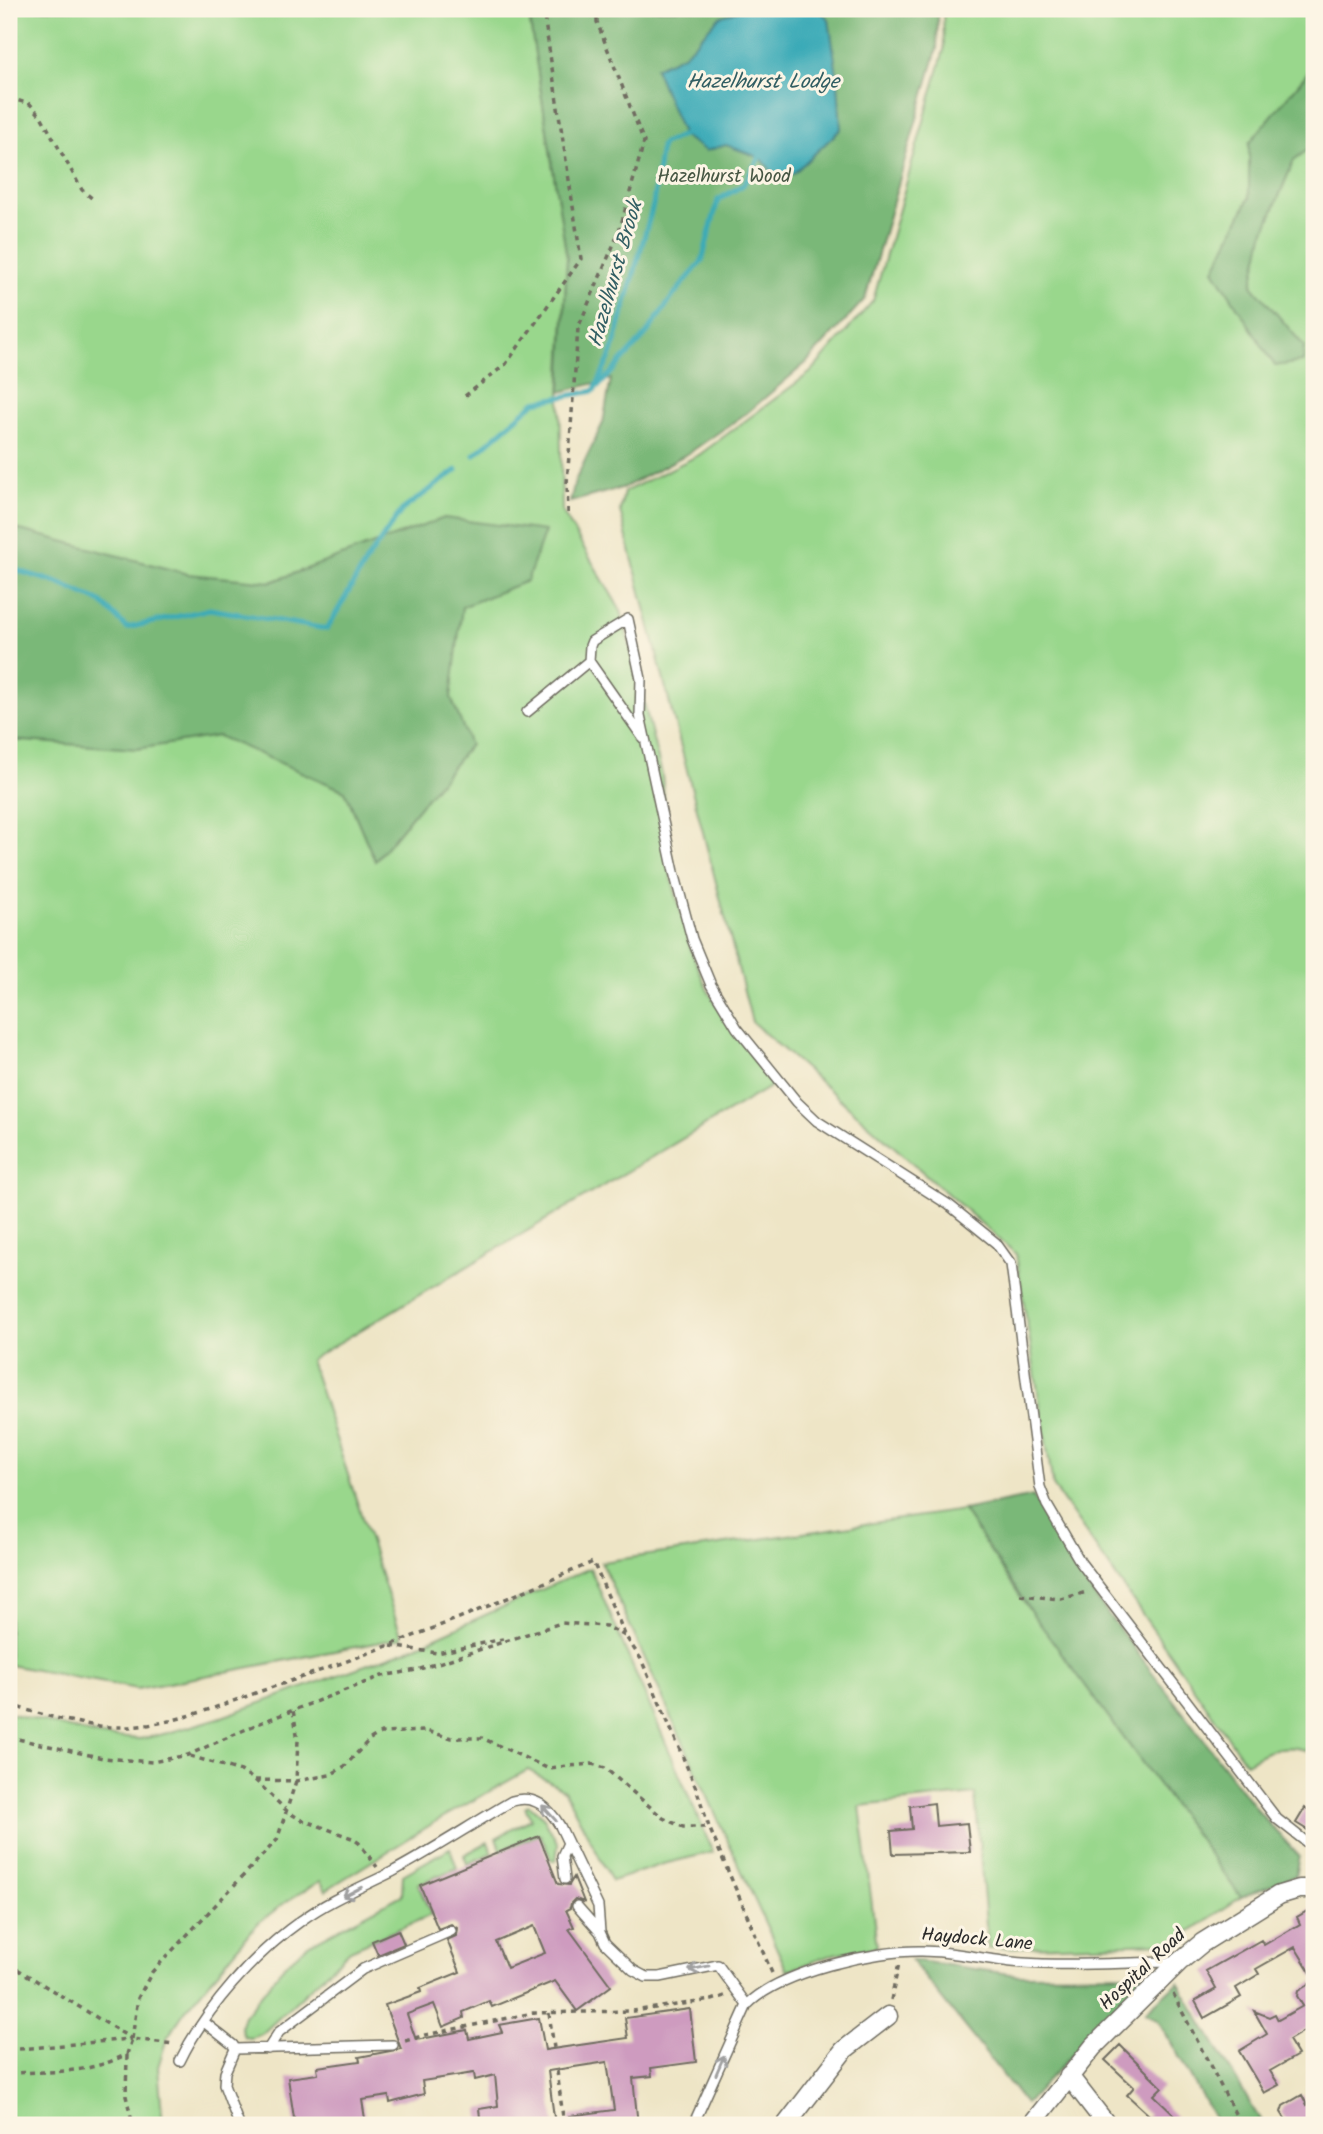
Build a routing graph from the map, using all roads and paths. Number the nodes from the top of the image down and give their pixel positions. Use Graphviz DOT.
graph roads {
  1 [pos="543,9"];
  2 [pos="597,9"];
  3 [pos="9,98"];
  4 [pos="93,199"];
  5 [pos="465,396"];
  6 [pos="568,513"];
  7 [pos="589,661"];
  8 [pos="527,712"];
  9 [pos="646,743"];
  10 [pos="1100,1588"];
  11 [pos="1020,1595"];
  12 [pos="528,1633"];
  13 [pos="626,1636"];
  14 [pos="389,1646"];
  15 [pos="9,1705"];
  16 [pos="293,1710"];
  17 [pos="9,1737"];
  18 [pos="188,1755"];
  19 [pos="255,1780"];
  20 [pos="296,1781"];
  21 [pos="288,1812"];
  22 [pos="709,1827"];
  23 [pos="568,1843"];
  24 [pos="1314,1848"];
  25 [pos="384,1875"];
  26 [pos="565,1880"];
  27 [pos="1314,1889"];
  28 [pos="577,1906"];
  29 [pos="451,1931"];
  30 [pos="600,1931"];
  31 [pos="902,1952"];
  32 [pos="1179,1962"];
  33 [pos="9,1964"];
  34 [pos="1164,1977"];
  35 [pos="777,1984"];
  36 [pos="737,1993"];
  37 [pos="747,2004"];
  38 [pos="549,2014"];
  39 [pos="888,2016"];
  40 [pos="204,2022"];
  41 [pos="132,2039"];
  42 [pos="393,2045"];
  43 [pos="187,2046"];
  44 [pos="554,2048"];
  45 [pos="235,2049"];
  46 [pos="268,2049"];
  47 [pos="9,2050"];
  48 [pos="127,2054"];
  49 [pos="180,2061"];
  50 [pos="557,2071"];
  51 [pos="9,2073"];
  52 [pos="1069,2076"];
  53 [pos="564,2124"];
  54 [pos="133,2125"];
  55 [pos="239,2125"];
  56 [pos="693,2125"];
  57 [pos="786,2125"];
  58 [pos="1031,2125"];
  59 [pos="1107,2125"];
  60 [pos="1241,2125"];
  1 -- 5 [label="path"];
  2 -- 6 [label="path"];
  3 -- 4 [label="path"];
  7 -- 8 [label="lane"];
  7 -- 9 [label="lane"];
  7 -- 9 [label="lane"];
  9 -- 10 [label="lane"];
  10 -- 11 [label="path"];
  10 -- 24 [label="lane"];
  12 -- 13 [label="path"];
  12 -- 14 [label="path"];
  12 -- 16 [label="path"];
  13 -- 14 [label="path"];
  13 -- 22 [label="path"];
  14 -- 15 [label="path"];
  16 -- 18 [label="path"];
  16 -- 20 [label="path"];
  17 -- 18 [label="path"];
  18 -- 19 [label="path"];
  19 -- 20 [label="path"];
  19 -- 21 [label="path"];
  20 -- 21 [label="path"];
  20 -- 22 [label="path"];
  21 -- 25 [label="path"];
  21 -- 41 [label="path"];
  22 -- 35 [label="path"];
  23 -- 25 [label="lane, one-way"];
  23 -- 26 [label="lane"];
  23 -- 30 [label="lane"];
  25 -- 40 [label="lane, one-way"];
  27 -- 32 [label="street, Hospital Road"];
  28 -- 30 [label="lane"];
  29 -- 46 [label="lane"];
  36 -- 30 [label="lane, one-way"];
  31 -- 32 [label="lane, Haydock Lane"];
  31 -- 35 [label="lane, Haydock Lane"];
  31 -- 39 [label="path"];
  32 -- 34 [label="street, Hospital Road"];
  33 -- 41 [label="path"];
  34 -- 52 [label="street, Hospital Road"];
  34 -- 60 [label="path"];
  35 -- 37 [label="lane, Haydock Lane"];
  36 -- 37 [label="lane"];
  36 -- 38 [label="path"];
  56 -- 37 [label="lane, one-way"];
  38 -- 42 [label="path"];
  38 -- 44 [label="path"];
  39 -- 57 [label="street"];
  40 -- 43 [label="lane"];
  40 -- 45 [label="lane"];
  41 -- 43 [label="path"];
  41 -- 47 [label="path"];
  41 -- 48 [label="path"];
  42 -- 46 [label="lane"];
  43 -- 49 [label="lane"];
  45 -- 46 [label="lane"];
  45 -- 55 [label="lane"];
  48 -- 51 [label="path"];
  48 -- 54 [label="path"];
  50 -- 53 [label="path"];
  52 -- 58 [label="street, Hospital Road"];
  52 -- 59 [label="street"];
}
